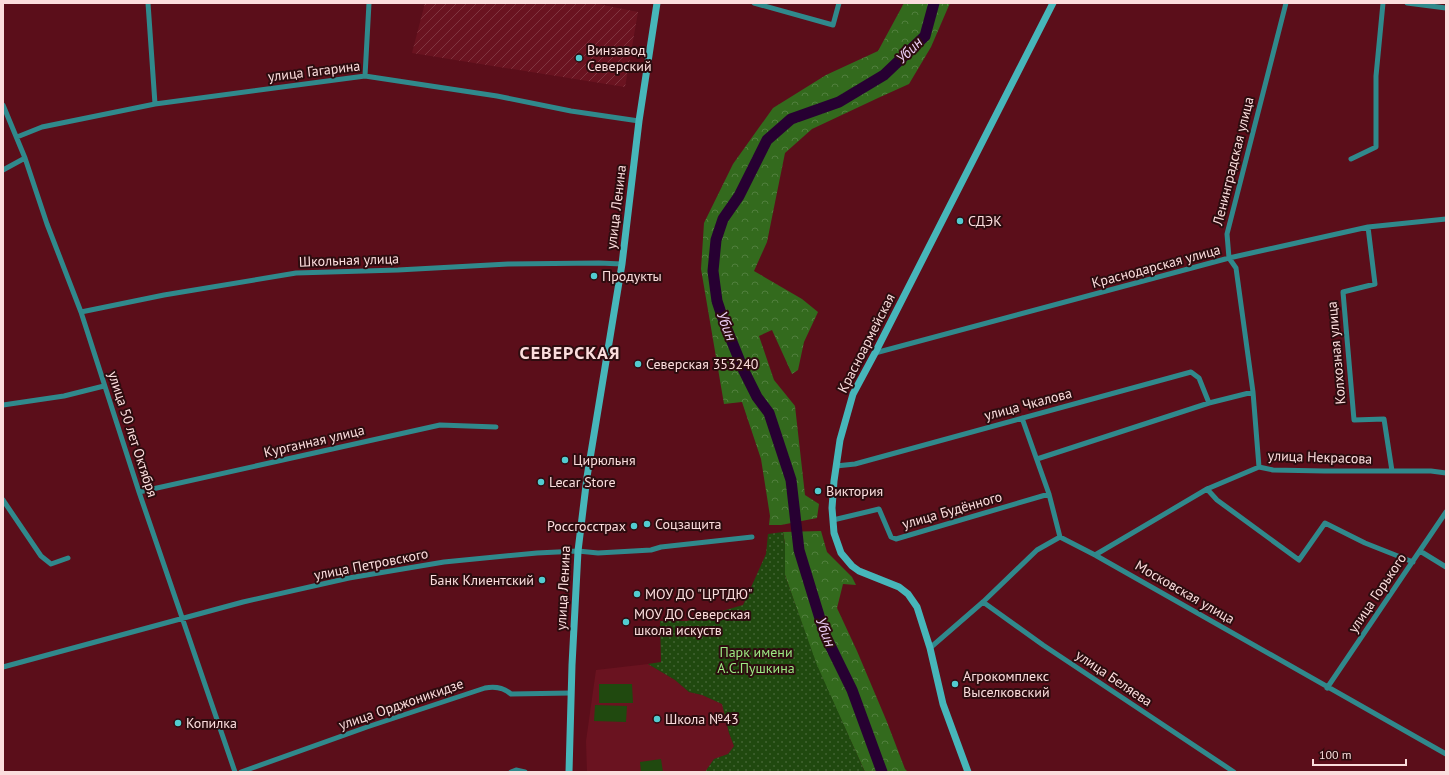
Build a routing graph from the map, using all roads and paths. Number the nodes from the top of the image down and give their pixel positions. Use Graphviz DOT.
graph roads {
  1 [pos="148,3"];
  2 [pos="369,3"];
  3 [pos="657,3"];
  4 [pos="754,3"];
  5 [pos="840,3"];
  6 [pos="1053,3"];
  7 [pos="1286,3"];
  8 [pos="1383,3"];
  9 [pos="1407,3"];
  10 [pos="772,6"];
  11 [pos="1442,6"];
  12 [pos="365,76"];
  13 [pos="155,104"];
  14 [pos="3,105"];
  15 [pos="639,121"];
  16 [pos="17,137"];
  17 [pos="25,158"];
  18 [pos="1351,159"];
  19 [pos="3,170"];
  20 [pos="1446,219"];
  21 [pos="1368,227"];
  22 [pos="1229,258"];
  23 [pos="622,264"];
  24 [pos="81,312"];
  25 [pos="875,353"];
  26 [pos="104,386"];
  27 [pos="1253,392"];
  28 [pos="1209,403"];
  29 [pos="3,405"];
  30 [pos="1022,418"];
  31 [pos="496,427"];
  32 [pos="1037,459"];
  33 [pos="836,466"];
  34 [pos="1259,467"];
  35 [pos="1392,471"];
  36 [pos="1446,473"];
  37 [pos="1207,489"];
  38 [pos="139,492"];
  39 [pos="1049,494"];
  40 [pos="3,500"];
  41 [pos="1446,512"];
  42 [pos="833,520"];
  43 [pos="752,537"];
  44 [pos="1060,537"];
  45 [pos="578,551"];
  46 [pos="1420,551"];
  47 [pos="1095,555"];
  48 [pos="68,558"];
  49 [pos="1412,562"];
  50 [pos="1446,568"];
  51 [pos="983,602"];
  52 [pos="183,618"];
  53 [pos="930,648"];
  54 [pos="3,668"];
  55 [pos="1327,688"];
  56 [pos="571,693"];
  57 [pos="1446,754"];
  58 [pos="235,772"];
  59 [pos="241,772"];
  60 [pos="511,772"];
  61 [pos="525,772"];
  62 [pos="569,772"];
  63 [pos="968,772"];
  64 [pos="1234,772"];
  1 -- 13 [label="street"];
  2 -- 12 [label="street"];
  3 -- 15 [label="street, улица Ленина"];
  4 -- 10 [label="street"];
  5 -- 10 [label="street"];
  6 -- 25 [label="street, Красноармейская"];
  7 -- 22 [label="street, Ленинградская улица"];
  8 -- 18 [label="street"];
  9 -- 11 [label="street"];
  12 -- 13 [label="street, улица Гагарина"];
  12 -- 15 [label="street, улица Гагарина"];
  13 -- 16 [label="street, улица Гагарина"];
  14 -- 16 [label="street, улица 50 лет Октября"];
  15 -- 23 [label="street, улица Ленина"];
  16 -- 17 [label="street, улица 50 лет Октября"];
  17 -- 19 [label="street"];
  17 -- 24 [label="street, улица 50 лет Октября"];
  20 -- 21 [label="street, Краснодарская улица"];
  21 -- 22 [label="street, Краснодарская улица"];
  21 -- 35 [label="street, Колхозная улица"];
  22 -- 25 [label="street, Краснодарская улица"];
  22 -- 27 [label="street, Ленинградская улица"];
  23 -- 24 [label="street, Школьная улица"];
  23 -- 45 [label="street, улица Ленина"];
  24 -- 26 [label="street, улица 50 лет Октября"];
  25 -- 33 [label="street, Красноармейская"];
  26 -- 29 [label="street"];
  26 -- 38 [label="street, улица 50 лет Октября"];
  27 -- 28 [label="street"];
  27 -- 34 [label="street, Ленинградская улица"];
  28 -- 30 [label="street, улица Чкалова"];
  28 -- 32 [label="street"];
  30 -- 32 [label="street"];
  30 -- 33 [label="street, улица Чкалова"];
  31 -- 38 [label="street, Курганная улица"];
  32 -- 39 [label="street"];
  33 -- 42 [label="street, Красноармейская"];
  34 -- 35 [label="street, улица Некрасова"];
  34 -- 37 [label="street, улица Некрасова"];
  35 -- 36 [label="street, улица Некрасова"];
  37 -- 47 [label="street, улица Некрасова"];
  37 -- 49 [label="street"];
  38 -- 52 [label="street, улица 50 лет Октября"];
  39 -- 42 [label="street, улица Будённого"];
  39 -- 44 [label="street"];
  40 -- 48 [label="street"];
  41 -- 46 [label="street, улица Горького"];
  42 -- 53 [label="street, Красноармейская"];
  43 -- 45 [label="street, улица Петровского"];
  44 -- 47 [label="street, Московская улица"];
  44 -- 51 [label="street"];
  45 -- 52 [label="street, улица Петровского"];
  45 -- 56 [label="street, улица Ленина"];
  46 -- 49 [label="street, улица Горького"];
  46 -- 50 [label="street"];
  47 -- 55 [label="street, Московская улица"];
  49 -- 55 [label="street, улица Горького"];
  51 -- 53 [label="street"];
  51 -- 64 [label="street, улица Беляева"];
  52 -- 54 [label="street, улица Петровского"];
  52 -- 58 [label="street, улица 50 лет Октября"];
  53 -- 63 [label="street, Красноармейская"];
  55 -- 57 [label="street, Московская улица"];
  56 -- 59 [label="street, улица Орджоникидзе"];
  56 -- 62 [label="street, улица Ленина"];
  60 -- 61 [label="street"];
}
